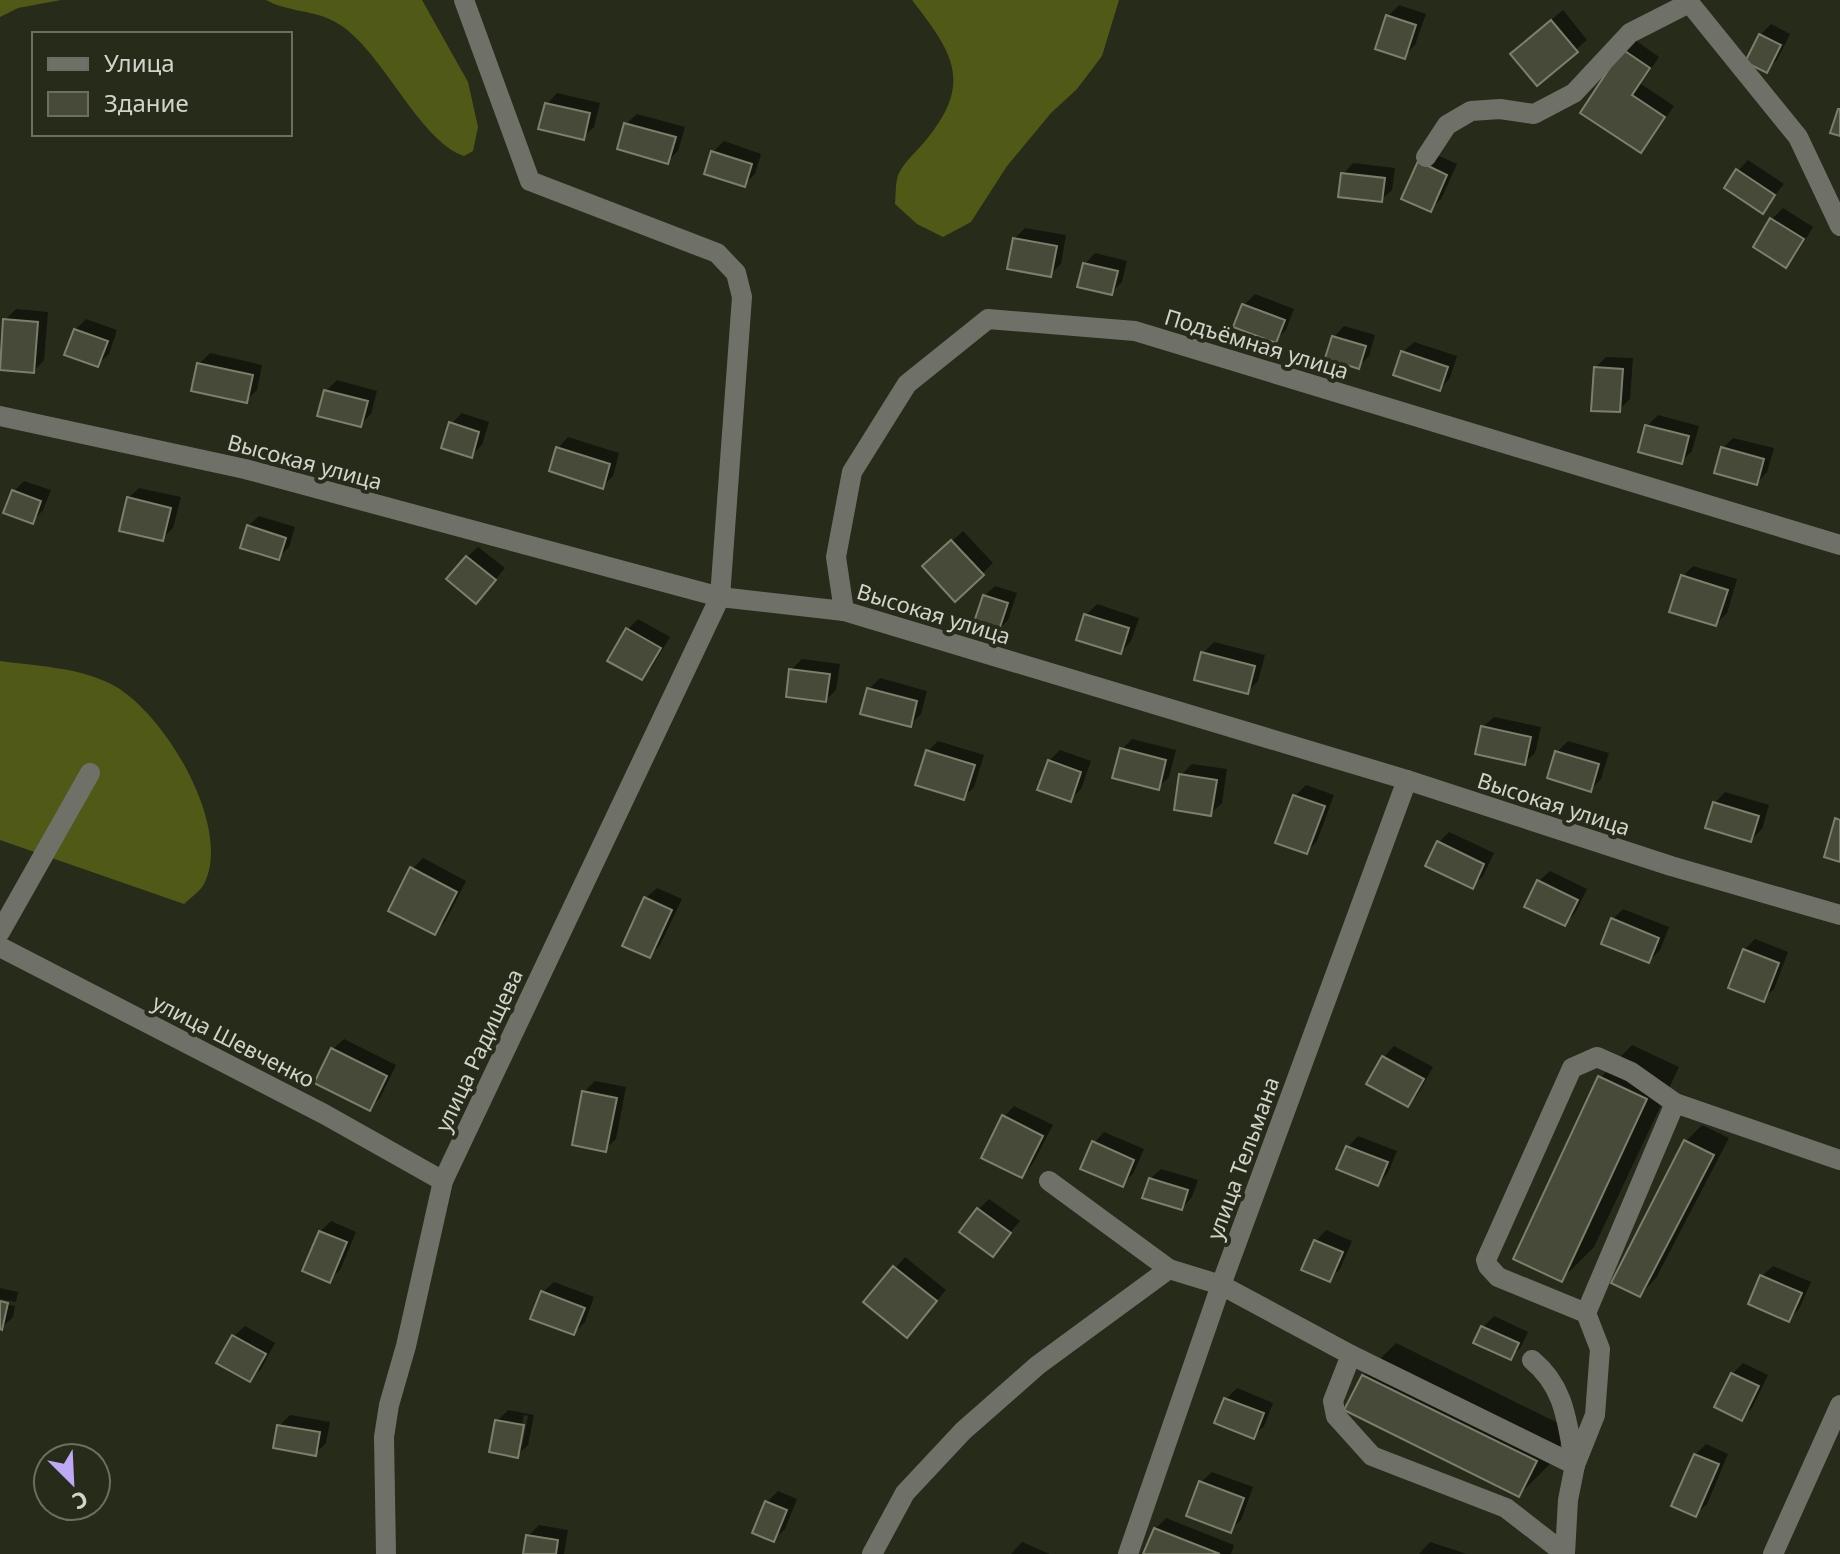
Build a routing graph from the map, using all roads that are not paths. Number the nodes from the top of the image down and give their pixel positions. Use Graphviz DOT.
graph roads {
  1 [pos="464,0"];
  2 [pos="1688,1"];
  3 [pos="1426,157"];
  4 [pos="1840,226"];
  5 [pos="0,416"];
  6 [pos="1840,545"];
  7 [pos="720,597"];
  8 [pos="844,611"];
  9 [pos="90,773"];
  10 [pos="1407,780"];
  11 [pos="1840,915"];
  12 [pos="0,932"];
  13 [pos="0,947"];
  14 [pos="1675,1103"];
  15 [pos="1840,1160"];
  16 [pos="443,1181"];
  17 [pos="1049,1181"];
  18 [pos="1169,1269"];
  19 [pos="1221,1285"];
  20 [pos="1586,1313"];
  21 [pos="1351,1355"];
  22 [pos="1532,1360"];
  23 [pos="1840,1405"];
  24 [pos="1575,1465"];
  25 [pos="386,1554"];
  26 [pos="872,1554"];
  27 [pos="1128,1554"];
  28 [pos="1564,1554"];
  29 [pos="1773,1554"];
  1 -- 7 [label="street"];
  2 -- 3 [label="street"];
  2 -- 4 [label="street"];
  5 -- 7 [label="street, Высокая улица"];
  6 -- 8 [label="street, Подъёмная улица"];
  7 -- 8 [label="street, Высокая улица"];
  7 -- 16 [label="street, улица Радищева"];
  8 -- 10 [label="street, Высокая улица"];
  9 -- 12 [label="street"];
  10 -- 11 [label="street, Высокая улица"];
  10 -- 19 [label="street, улица Тельмана"];
  13 -- 16 [label="street, улица Шевченко"];
  14 -- 15 [label="street"];
  14 -- 20 [label="street"];
  14 -- 20 [label="street"];
  16 -- 25 [label="street, улица Радищева"];
  17 -- 18 [label="street"];
  18 -- 19 [label="street"];
  18 -- 26 [label="street"];
  19 -- 21 [label="street"];
  19 -- 27 [label="street, улица Тельмана"];
  20 -- 24 [label="street"];
  21 -- 24 [label="street"];
  21 -- 28 [label="street"];
  22 -- 24 [label="street"];
  23 -- 29 [label="street"];
  24 -- 28 [label="street"];
}
